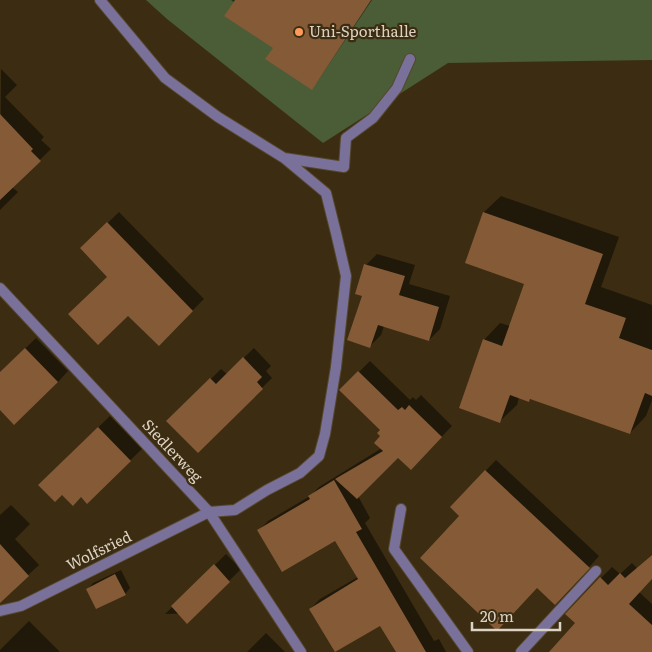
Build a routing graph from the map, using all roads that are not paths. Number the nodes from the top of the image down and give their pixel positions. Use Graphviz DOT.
graph roads {
  1 [pos="100,0"];
  2 [pos="410,58"];
  3 [pos="284,158"];
  4 [pos="0,288"];
  5 [pos="401,509"];
  6 [pos="209,512"];
  7 [pos="596,571"];
  8 [pos="0,611"];
  9 [pos="301,652"];
  10 [pos="468,652"];
  11 [pos="521,652"];
  1 -- 3 [label="street"];
  2 -- 3 [label="street"];
  3 -- 6 [label="street"];
  4 -- 6 [label="street, Siedlerweg"];
  5 -- 10 [label="street"];
  6 -- 8 [label="street, Wolfsried"];
  6 -- 9 [label="street, Siedlerweg"];
  7 -- 11 [label="street"];
}
